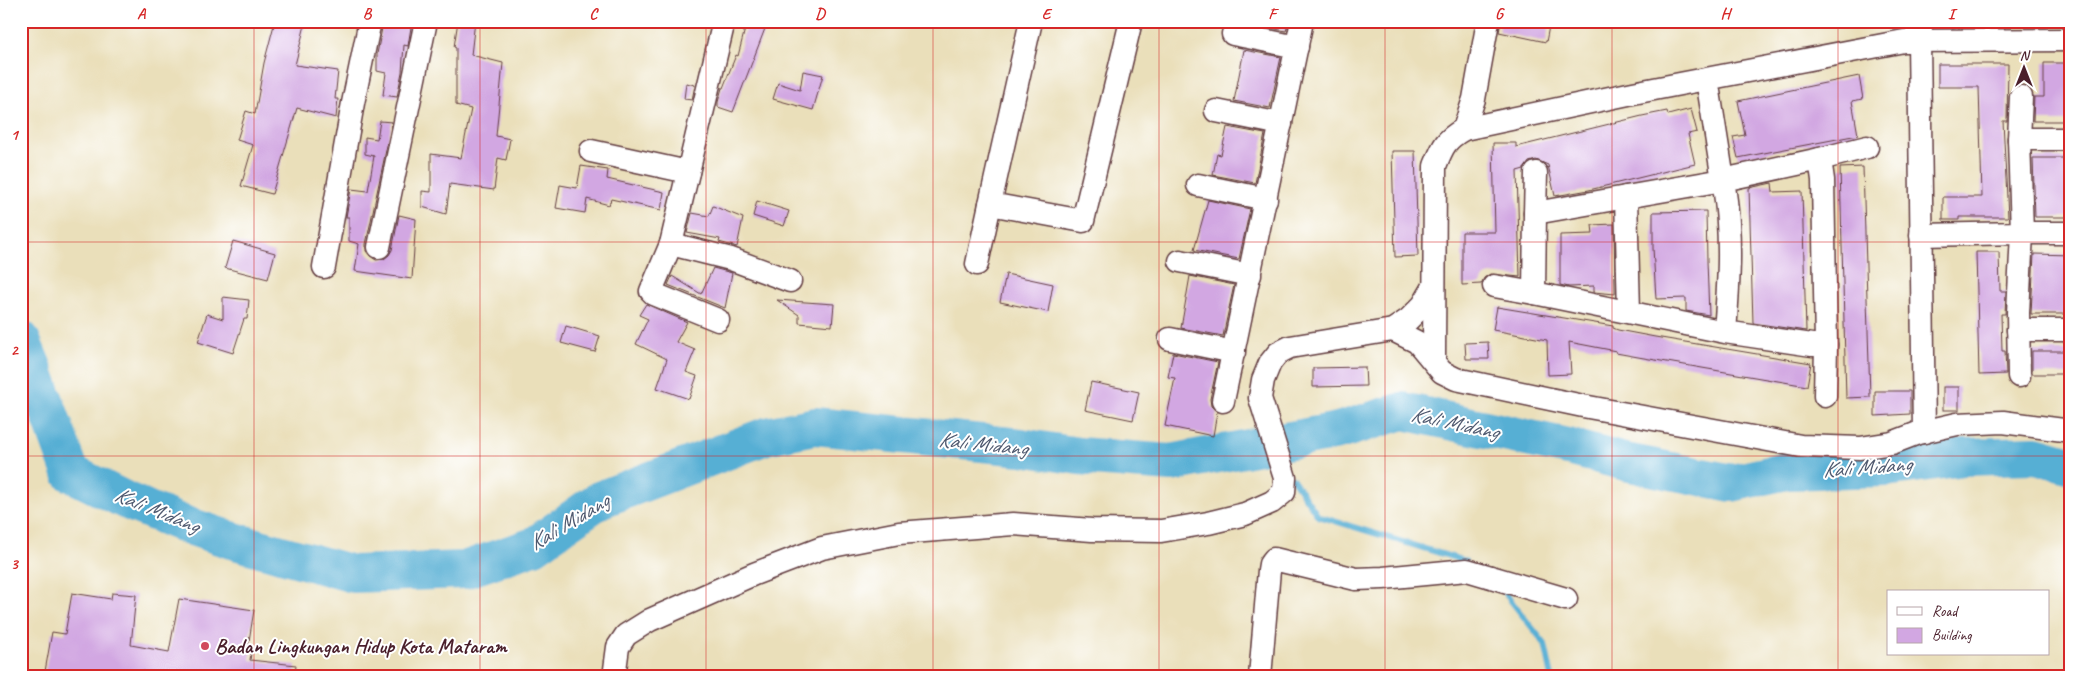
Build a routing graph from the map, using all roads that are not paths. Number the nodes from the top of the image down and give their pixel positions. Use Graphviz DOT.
graph roads {
  1 [pos="370,21"];
  2 [pos="426,21"];
  3 [pos="724,21"];
  4 [pos="1031,21"];
  5 [pos="1130,21"];
  6 [pos="1302,21"];
  7 [pos="1488,21"];
  8 [pos="1921,31"];
  9 [pos="1233,34"];
  10 [pos="2071,40"];
  11 [pos="1297,47"];
  12 [pos="1707,79"];
  13 [pos="2021,96"];
  14 [pos="1216,111"];
  15 [pos="1281,124"];
  16 [pos="1464,129"];
  17 [pos="2019,139"];
  18 [pos="2071,139"];
  19 [pos="1868,147"];
  20 [pos="591,151"];
  21 [pos="1820,159"];
  22 [pos="688,172"];
  23 [pos="1536,173"];
  24 [pos="1723,180"];
  25 [pos="1198,186"];
  26 [pos="1626,198"];
  27 [pos="1266,199"];
  28 [pos="990,204"];
  29 [pos="1534,213"];
  30 [pos="2022,232"];
  31 [pos="2071,233"];
  32 [pos="1922,235"];
  33 [pos="670,244"];
  34 [pos="379,247"];
  35 [pos="1180,261"];
  36 [pos="977,264"];
  37 [pos="324,267"];
  38 [pos="1250,275"];
  39 [pos="790,281"];
  40 [pos="1494,286"];
  41 [pos="1433,288"];
  42 [pos="1534,293"];
  43 [pos="1629,312"];
  44 [pos="718,320"];
  45 [pos="1393,330"];
  46 [pos="2018,330"];
  47 [pos="2071,330"];
  48 [pos="1725,332"];
  49 [pos="1170,339"];
  50 [pos="1826,345"];
  51 [pos="1234,352"];
  52 [pos="1434,362"];
  53 [pos="2019,376"];
  54 [pos="1825,396"];
  55 [pos="1223,401"];
  56 [pos="2071,431"];
  57 [pos="1924,432"];
  58 [pos="1566,599"];
  59 [pos="614,677"];
  60 [pos="1260,677"];
  1 -- 37 [label="street"];
  2 -- 34 [label="street"];
  3 -- 22 [label="street"];
  4 -- 28 [label="street"];
  5 -- 28 [label="street"];
  6 -- 11 [label="street"];
  7 -- 16 [label="street"];
  8 -- 10 [label="street"];
  8 -- 12 [label="street"];
  8 -- 32 [label="street"];
  9 -- 11 [label="street"];
  11 -- 15 [label="street"];
  12 -- 16 [label="street"];
  12 -- 24 [label="street"];
  13 -- 17 [label="street"];
  14 -- 15 [label="street"];
  15 -- 27 [label="street"];
  16 -- 41 [label="street"];
  17 -- 18 [label="street"];
  17 -- 30 [label="street"];
  19 -- 21 [label="street"];
  20 -- 22 [label="street"];
  21 -- 24 [label="street"];
  21 -- 50 [label="street"];
  22 -- 33 [label="street"];
  23 -- 29 [label="street"];
  24 -- 26 [label="street"];
  24 -- 48 [label="street"];
  25 -- 27 [label="street"];
  26 -- 29 [label="street"];
  26 -- 43 [label="street"];
  27 -- 38 [label="street"];
  28 -- 36 [label="street"];
  29 -- 42 [label="street"];
  30 -- 31 [label="street"];
  30 -- 32 [label="street"];
  30 -- 46 [label="street"];
  32 -- 57 [label="street"];
  33 -- 39 [label="street"];
  33 -- 44 [label="street"];
  35 -- 38 [label="street"];
  38 -- 51 [label="street"];
  40 -- 42 [label="street"];
  41 -- 45 [label="street"];
  41 -- 52 [label="street"];
  42 -- 43 [label="street"];
  43 -- 48 [label="street"];
  45 -- 52 [label="street"];
  45 -- 59 [label="street"];
  46 -- 47 [label="street"];
  46 -- 53 [label="street"];
  48 -- 50 [label="street"];
  49 -- 51 [label="street"];
  50 -- 54 [label="street"];
  51 -- 55 [label="street"];
  52 -- 57 [label="street"];
  56 -- 57 [label="street"];
  58 -- 60 [label="street"];
}
